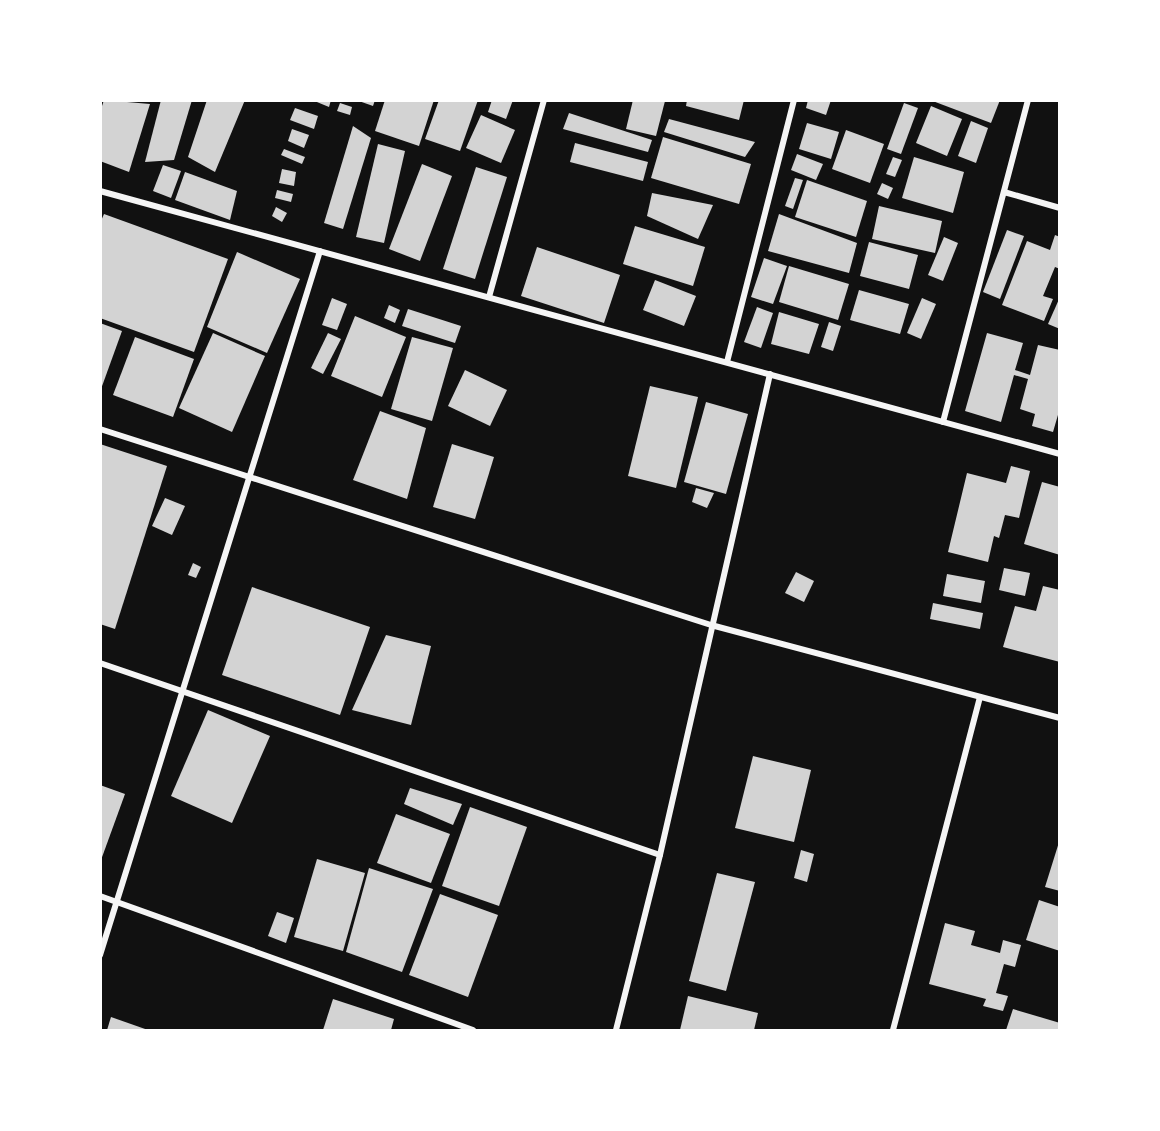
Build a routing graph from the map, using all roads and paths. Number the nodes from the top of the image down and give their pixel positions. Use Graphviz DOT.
graph roads {
  1 [pos="544,100"];
  2 [pos="794,100"];
  3 [pos="1028,100"];
  4 [pos="100,191"];
  5 [pos="1004,192"];
  6 [pos="1059,208"];
  7 [pos="320,251"];
  8 [pos="489,297"];
  9 [pos="727,362"];
  10 [pos="770,374"];
  11 [pos="943,422"];
  12 [pos="100,429"];
  13 [pos="1059,454"];
  14 [pos="250,477"];
  15 [pos="711,625"];
  16 [pos="100,663"];
  17 [pos="183,693"];
  18 [pos="980,697"];
  19 [pos="1059,718"];
  20 [pos="660,855"];
  21 [pos="100,896"];
  22 [pos="117,902"];
  23 [pos="100,955"];
  24 [pos="473,1030"];
  25 [pos="616,1030"];
  26 [pos="893,1030"];
  1 -- 8 [label="street"];
  2 -- 9 [label="street"];
  3 -- 5 [label="street"];
  4 -- 7 [label="street"];
  5 -- 6 [label="street"];
  5 -- 11 [label="street"];
  7 -- 8 [label="street"];
  7 -- 14 [label="street"];
  8 -- 9 [label="street"];
  9 -- 10 [label="street"];
  10 -- 11 [label="street"];
  10 -- 15 [label="street"];
  11 -- 13 [label="street"];
  12 -- 14 [label="street"];
  14 -- 15 [label="street"];
  14 -- 17 [label="street"];
  15 -- 18 [label="street"];
  15 -- 20 [label="street"];
  16 -- 17 [label="street"];
  17 -- 20 [label="street"];
  17 -- 22 [label="street"];
  18 -- 19 [label="street"];
  18 -- 26 [label="street"];
  20 -- 25 [label="street"];
  21 -- 22 [label="street"];
  22 -- 23 [label="street"];
  22 -- 24 [label="street"];
}
